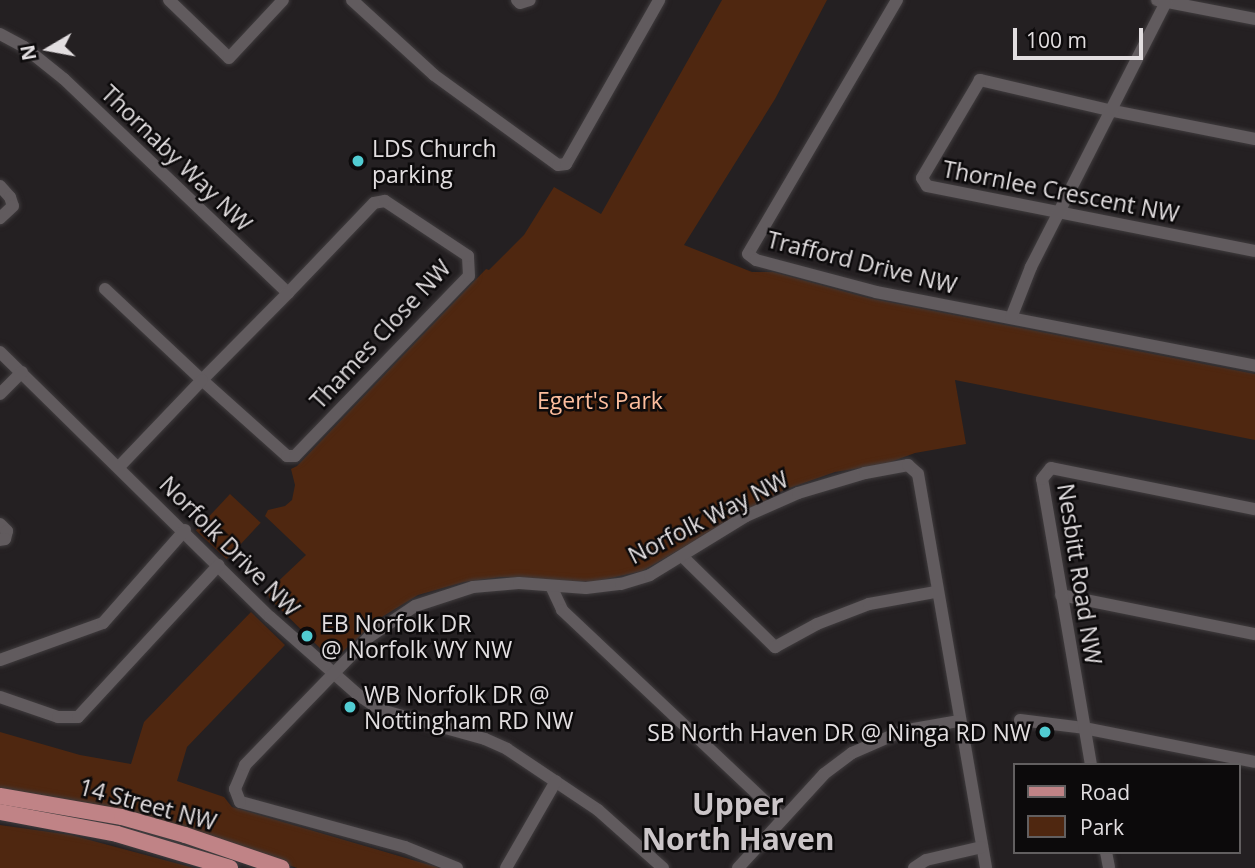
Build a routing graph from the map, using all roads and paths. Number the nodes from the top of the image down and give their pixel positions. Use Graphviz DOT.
graph roads {
  1 [pos="169,0"];
  2 [pos="282,0"];
  3 [pos="352,0"];
  4 [pos="517,0"];
  5 [pos="530,0"];
  6 [pos="659,0"];
  7 [pos="897,0"];
  8 [pos="1163,1"];
  9 [pos="1255,19"];
  10 [pos="0,34"];
  11 [pos="1113,111"];
  12 [pos="1255,139"];
  13 [pos="0,186"];
  14 [pos="1061,213"];
  15 [pos="0,218"];
  16 [pos="1255,251"];
  17 [pos="105,289"];
  18 [pos="288,293"];
  19 [pos="1011,318"];
  20 [pos="0,352"];
  21 [pos="1255,366"];
  22 [pos="22,372"];
  23 [pos="202,380"];
  24 [pos="0,394"];
  25 [pos="119,467"];
  26 [pos="1255,509"];
  27 [pos="0,524"];
  28 [pos="185,530"];
  29 [pos="0,540"];
  30 [pos="683,557"];
  31 [pos="219,565"];
  32 [pos="551,586"];
  33 [pos="936,592"];
  34 [pos="1061,595"];
  35 [pos="1255,634"];
  36 [pos="0,660"];
  37 [pos="332,674"];
  38 [pos="0,697"];
  39 [pos="1020,720"];
  40 [pos="959,721"];
  41 [pos="1084,728"];
  42 [pos="1255,762"];
  43 [pos="1091,763"];
  44 [pos="556,781"];
  45 [pos="0,796"];
  46 [pos="0,812"];
  47 [pos="783,818"];
  48 [pos="982,847"];
  49 [pos="230,868"];
  50 [pos="282,868"];
  51 [pos="457,868"];
  52 [pos="506,868"];
  53 [pos="663,868"];
  54 [pos="738,868"];
  55 [pos="914,868"];
  56 [pos="986,868"];
  1 -- 2 [label="street"];
  3 -- 6 [label="street"];
  4 -- 5 [label="street"];
  7 -- 19 [label="street, Trafford Drive NW"];
  8 -- 9 [label="street"];
  8 -- 11 [label="street"];
  10 -- 18 [label="street, Thornaby Way NW"];
  11 -- 12 [label="street, Thornlee Crescent NW"];
  11 -- 14 [label="street"];
  11 -- 14 [label="street, Thornlee Crescent NW"];
  13 -- 15 [label="street"];
  14 -- 16 [label="street, Thornlee Crescent NW"];
  14 -- 19 [label="street"];
  17 -- 23 [label="street"];
  18 -- 23 [label="street, Thames Close NW"];
  18 -- 23 [label="street, Thames Close NW"];
  19 -- 21 [label="street, Trafford Drive NW"];
  20 -- 22 [label="street, Norfolk Drive NW"];
  22 -- 24 [label="street"];
  22 -- 25 [label="street, Norfolk Drive NW"];
  23 -- 25 [label="street, Thames Close NW"];
  25 -- 28 [label="street, Norfolk Drive NW"];
  26 -- 34 [label="street, Nesbitt Road NW"];
  27 -- 29 [label="street"];
  28 -- 31 [label="street, Norfolk Drive NW"];
  28 -- 36 [label="street"];
  30 -- 32 [label="street, Norfolk Way NW"];
  30 -- 33 [label="street"];
  30 -- 33 [label="street, Norfolk Way NW"];
  31 -- 37 [label="street, Norfolk Drive NW"];
  31 -- 38 [label="street"];
  32 -- 37 [label="street, Norfolk Way NW"];
  32 -- 47 [label="street"];
  33 -- 40 [label="street, Norfolk Way NW"];
  34 -- 35 [label="street"];
  34 -- 41 [label="street, Nesbitt Road NW"];
  37 -- 44 [label="street, Norfolk Drive NW"];
  37 -- 51 [label="street, Norfolk Way NW"];
  39 -- 41 [label="street"];
  40 -- 47 [label="street"];
  40 -- 48 [label="street, Norfolk Way NW"];
  41 -- 42 [label="street"];
  41 -- 43 [label="street, Nesbitt Road NW"];
  44 -- 52 [label="street"];
  44 -- 53 [label="street, Norfolk Drive NW"];
  45 -- 50 [label="main road, 14 Street NW"];
  46 -- 49 [label="main road, 14 Street NW"];
  47 -- 54 [label="street"];
  48 -- 55 [label="street"];
  48 -- 56 [label="street, Norfolk Way NW"];
}
